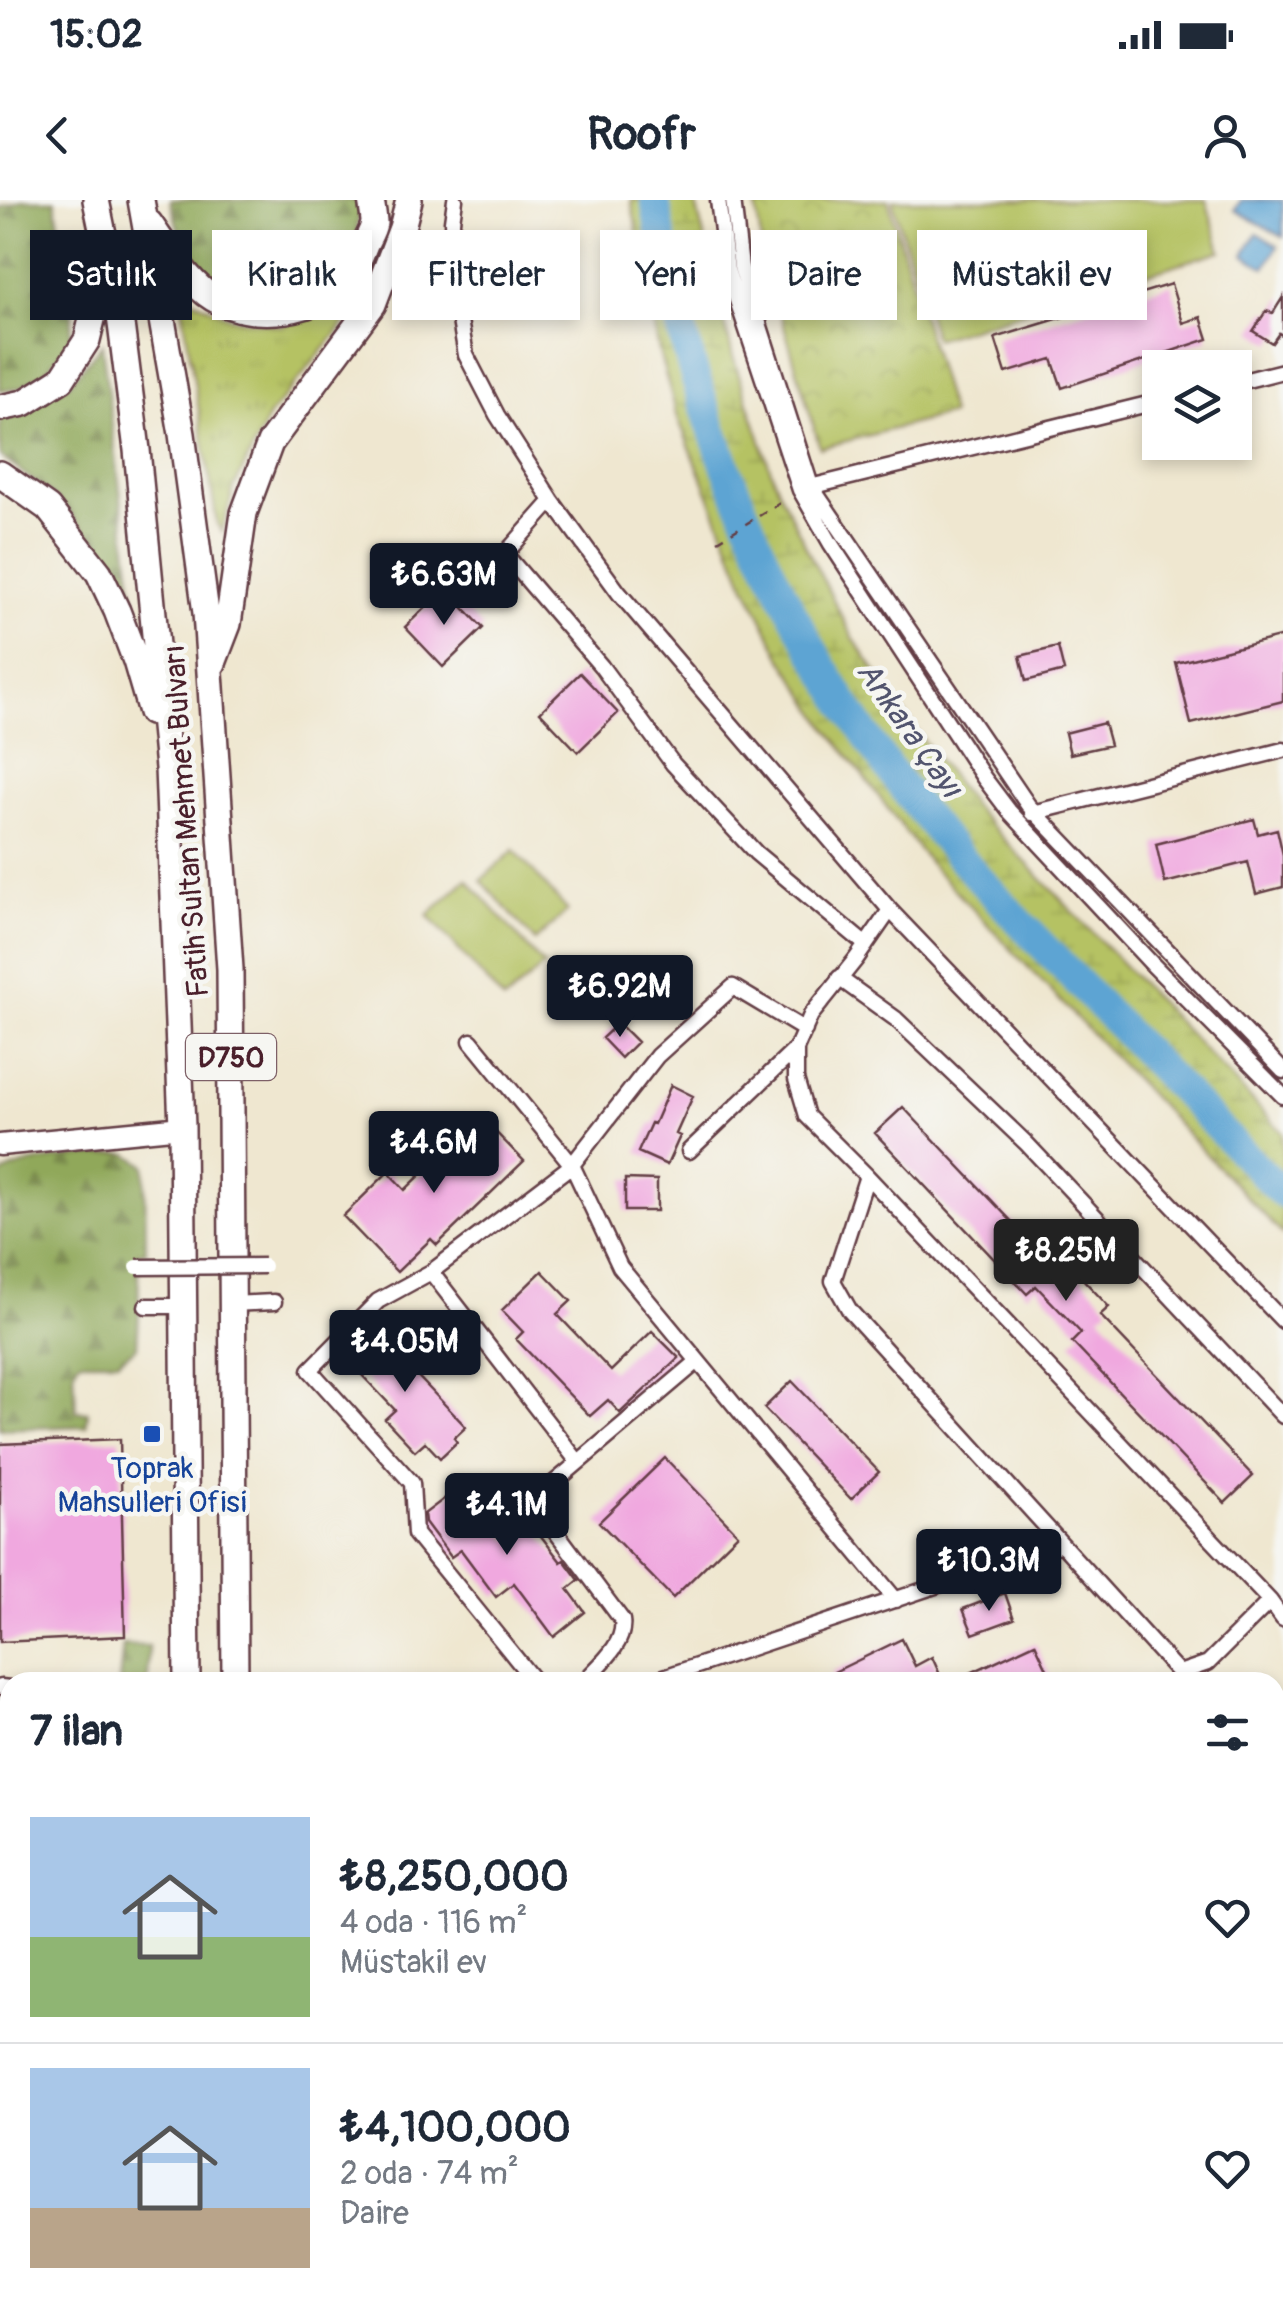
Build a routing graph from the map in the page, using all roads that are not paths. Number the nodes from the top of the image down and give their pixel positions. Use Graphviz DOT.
graph roads {
  1 [pos="94,200"];
  2 [pos="371,200"];
  3 [pos="409,200"];
  4 [pos="455,200"];
  5 [pos="718,200"];
  6 [pos="733,200"];
  7 [pos="143,208"];
  8 [pos="1283,371"];
  9 [pos="1252,378"];
  10 [pos="1142,405"];
  11 [pos="0,408"];
  12 [pos="0,474"];
  13 [pos="806,488"];
  14 [pos="552,501"];
  15 [pos="210,672"];
  16 [pos="1283,750"];
  17 [pos="168,768"];
  18 [pos="1035,812"];
  19 [pos="1015,818"];
  20 [pos="890,910"];
  21 [pos="866,946"];
  22 [pos="839,978"];
  23 [pos="805,1030"];
  24 [pos="471,1041"];
  25 [pos="796,1049"];
  26 [pos="1283,1071"];
  27 [pos="1283,1096"];
  28 [pos="182,1127"];
  29 [pos="0,1145"];
  30 [pos="689,1151"];
  31 [pos="572,1165"];
  32 [pos="867,1176"];
  33 [pos="264,1266"];
  34 [pos="137,1267"];
  35 [pos="431,1272"];
  36 [pos="274,1302"];
  37 [pos="232,1304"];
  38 [pos="146,1306"];
  39 [pos="183,1306"];
  40 [pos="1283,1321"];
  41 [pos="698,1361"];
  42 [pos="1283,1416"];
  43 [pos="578,1462"];
  44 [pos="1061,1544"];
  45 [pos="896,1600"];
  46 [pos="1270,1601"];
  47 [pos="1283,1618"];
  48 [pos="187,1672"];
  49 [pos="235,1672"];
  50 [pos="527,1672"];
  51 [pos="593,1672"];
  52 [pos="678,1672"];
  53 [pos="1179,1672"];
  54 [pos="1183,1672"];
  1 -- 11 [label="highway"];
  1 -- 17 [label="highway, Fatih Sultan Mehmet Bulvarı / D750"];
  2 -- 7 [label="highway"];
  3 -- 15 [label="highway"];
  4 -- 14 [label="street"];
  5 -- 13 [label="street"];
  6 -- 13 [label="street"];
  7 -- 15 [label="highway, Fatih Sultan Mehmet Bulvarı / D750"];
  8 -- 9 [label="street"];
  10 -- 13 [label="street"];
  12 -- 17 [label="highway"];
  13 -- 18 [label="street"];
  13 -- 19 [label="street"];
  14 -- 20 [label="street"];
  14 -- 21 [label="street"];
  15 -- 37 [label="highway, Fatih Sultan Mehmet Bulvarı / D750"];
  16 -- 18 [label="street"];
  17 -- 28 [label="highway, Fatih Sultan Mehmet Bulvarı / D750"];
  18 -- 19 [label="street"];
  18 -- 26 [label="street"];
  19 -- 27 [label="street"];
  20 -- 21 [label="street"];
  20 -- 40 [label="street"];
  21 -- 22 [label="street"];
  22 -- 23 [label="street"];
  22 -- 42 [label="street"];
  23 -- 25 [label="street"];
  23 -- 31 [label="street"];
  24 -- 31 [label="street"];
  25 -- 30 [label="street"];
  25 -- 32 [label="street"];
  28 -- 29 [label="street"];
  28 -- 39 [label="highway, Fatih Sultan Mehmet Bulvarı / D750"];
  31 -- 35 [label="street"];
  31 -- 41 [label="street"];
  32 -- 44 [label="street"];
  32 -- 46 [label="street"];
  33 -- 34 [label="street, bridge"];
  35 -- 43 [label="street"];
  35 -- 50 [label="street"];
  36 -- 37 [label="street"];
  37 -- 49 [label="highway, Fatih Sultan Mehmet Bulvarı / D750"];
  38 -- 39 [label="street"];
  39 -- 48 [label="highway, Fatih Sultan Mehmet Bulvarı / D750"];
  41 -- 43 [label="street"];
  41 -- 45 [label="street"];
  43 -- 51 [label="street"];
  44 -- 45 [label="street"];
  44 -- 53 [label="street"];
  45 -- 52 [label="street"];
  46 -- 47 [label="street"];
  46 -- 54 [label="street"];
}
